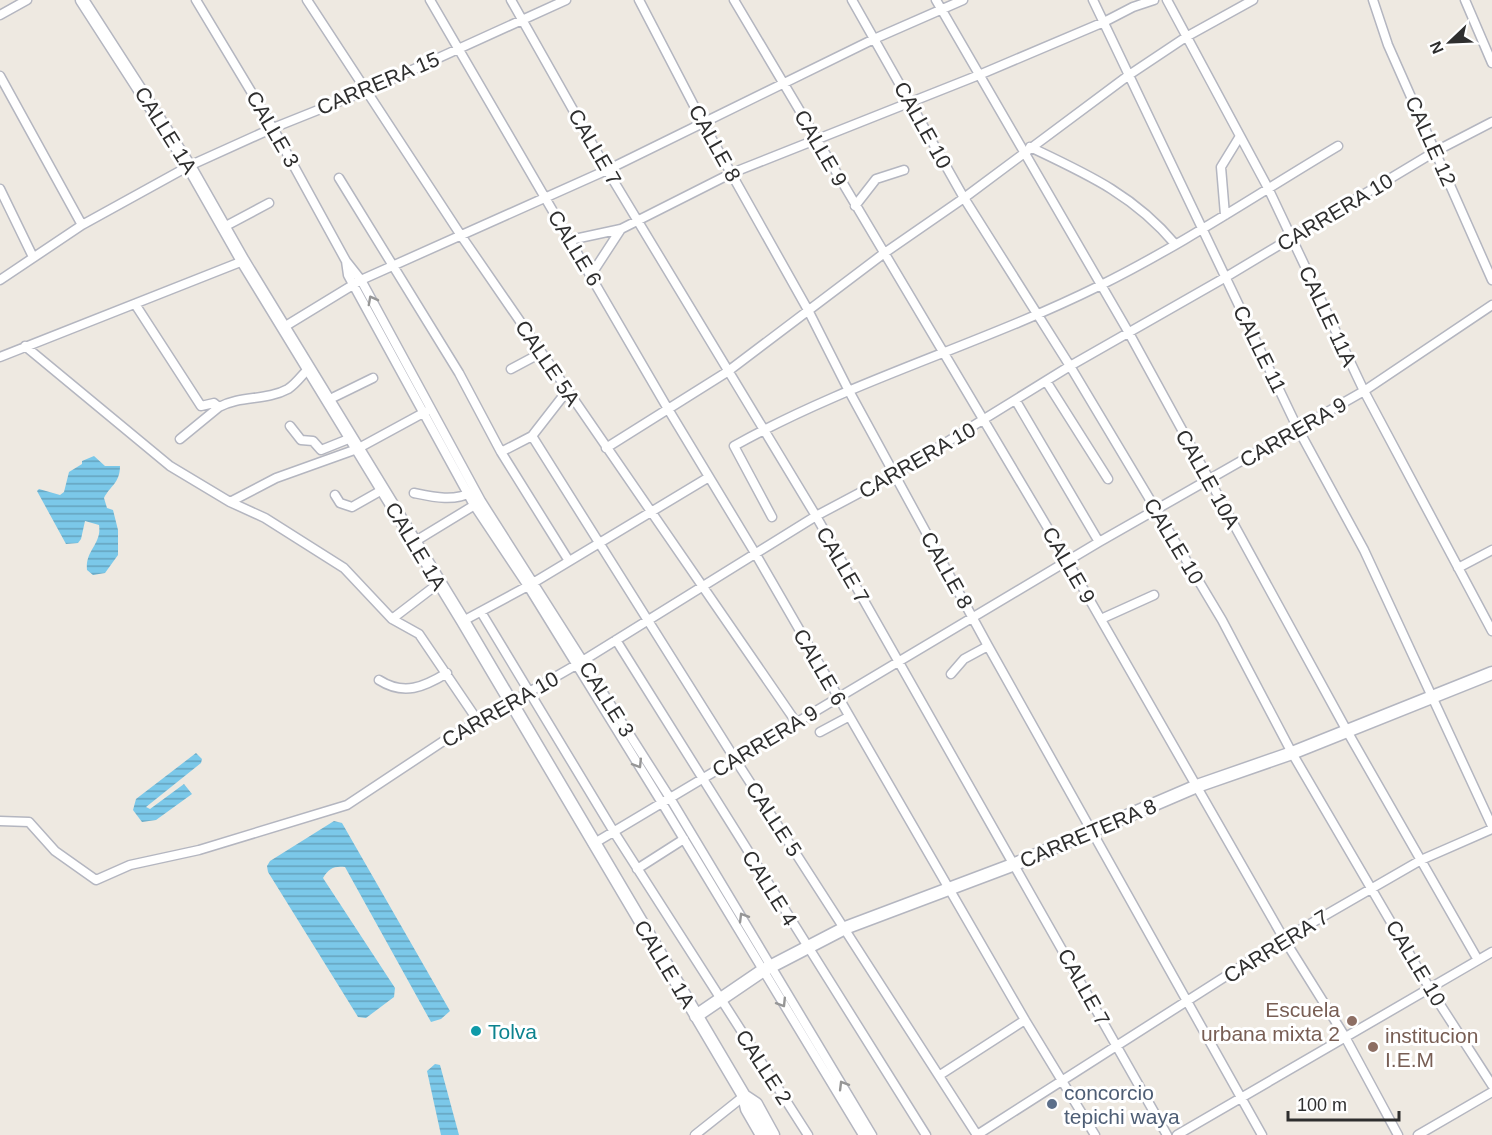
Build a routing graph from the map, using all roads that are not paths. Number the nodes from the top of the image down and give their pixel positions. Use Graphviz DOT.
graph roads {
  1 [pos="27,0"];
  2 [pos="82,0"];
  3 [pos="196,0"];
  4 [pos="307,0"];
  5 [pos="430,0"];
  6 [pos="511,0"];
  7 [pos="566,0"];
  8 [pos="639,0"];
  9 [pos="734,0"];
  10 [pos="852,0"];
  11 [pos="936,0"];
  12 [pos="963,0"];
  13 [pos="1093,0"];
  14 [pos="1154,0"];
  15 [pos="1167,0"];
  16 [pos="1252,0"];
  17 [pos="1373,0"];
  18 [pos="1465,0"];
  19 [pos="942,10"];
  20 [pos="0,15"];
  21 [pos="521,18"];
  22 [pos="1104,22"];
  23 [pos="1186,37"];
  24 [pos="874,39"];
  25 [pos="458,48"];
  26 [pos="1492,63"];
  27 [pos="979,75"];
  28 [pos="1129,75"];
  29 [pos="0,76"];
  30 [pos="784,84"];
  31 [pos="368,90"];
  32 [pos="910,102"];
  33 [pos="1492,122"];
  34 [pos="704,125"];
  35 [pos="273,128"];
  36 [pos="1240,136"];
  37 [pos="817,141"];
  38 [pos="1338,146"];
  39 [pos="1026,150"];
  40 [pos="1436,151"];
  41 [pos="189,166"];
  42 [pos="607,170"];
  43 [pos="904,170"];
  44 [pos="732,173"];
  45 [pos="339,178"];
  46 [pos="1268,188"];
  47 [pos="0,189"];
  48 [pos="964,198"];
  49 [pos="546,199"];
  50 [pos="269,203"];
  51 [pos="855,206"];
  52 [pos="1225,215"];
  53 [pos="637,219"];
  54 [pos="82,225"];
  55 [pos="224,227"];
  56 [pos="621,229"];
  57 [pos="1201,231"];
  58 [pos="462,237"];
  59 [pos="1291,237"];
  60 [pos="570,240"];
  61 [pos="1175,244"];
  62 [pos="883,254"];
  63 [pos="33,257"];
  64 [pos="243,261"];
  65 [pos="394,267"];
  66 [pos="591,275"];
  67 [pos="1226,278"];
  68 [pos="0,280"];
  69 [pos="1492,280"];
  70 [pos="358,283"];
  71 [pos="1100,285"];
  72 [pos="135,304"];
  73 [pos="1492,305"];
  74 [pos="808,310"];
  75 [pos="1036,315"];
  76 [pos="284,327"];
  77 [pos="1129,333"];
  78 [pos="26,346"];
  79 [pos="541,353"];
  80 [pos="944,354"];
  81 [pos="0,357"];
  82 [pos="1070,366"];
  83 [pos="309,368"];
  84 [pos="511,369"];
  85 [pos="727,372"];
  86 [pos="373,378"];
  87 [pos="1047,381"];
  88 [pos="567,391"];
  89 [pos="849,391"];
  90 [pos="1364,391"];
  91 [pos="328,400"];
  92 [pos="1016,401"];
  93 [pos="219,407"];
  94 [pos="668,410"];
  95 [pos="426,412"];
  96 [pos="984,421"];
  97 [pos="290,426"];
  98 [pos="1297,427"];
  99 [pos="763,430"];
  100 [pos="532,436"];
  101 [pos="180,439"];
  102 [pos="354,443"];
  103 [pos="606,448"];
  104 [pos="501,452"];
  105 [pos="895,474"];
  106 [pos="709,477"];
  107 [pos="1108,479"];
  108 [pos="1209,481"];
  109 [pos="382,489"];
  110 [pos="472,492"];
  111 [pos="414,493"];
  112 [pos="335,495"];
  113 [pos="230,502"];
  114 [pos="478,503"];
  115 [pos="651,511"];
  116 [pos="1156,511"];
  117 [pos="816,516"];
  118 [pos="772,517"];
  119 [pos="414,542"];
  120 [pos="1100,542"];
  121 [pos="599,543"];
  122 [pos="1492,550"];
  123 [pos="755,553"];
  124 [pos="569,561"];
  125 [pos="1068,562"];
  126 [pos="1458,568"];
  127 [pos="439,583"];
  128 [pos="530,584"];
  129 [pos="704,585"];
  130 [pos="1154,596"];
  131 [pos="481,612"];
  132 [pos="392,619"];
  133 [pos="974,619"];
  134 [pos="1101,619"];
  135 [pos="648,620"];
  136 [pos="463,621"];
  137 [pos="1492,631"];
  138 [pos="616,640"];
  139 [pos="988,646"];
  140 [pos="579,662"];
  141 [pos="900,663"];
  142 [pos="447,673"];
  143 [pos="951,674"];
  144 [pos="1492,674"];
  145 [pos="379,680"];
  146 [pos="529,693"];
  147 [pos="1433,697"];
  148 [pos="837,698"];
  149 [pos="510,703"];
  150 [pos="848,717"];
  151 [pos="478,721"];
  152 [pos="796,722"];
  153 [pos="1347,731"];
  154 [pos="820,732"];
  155 [pos="1292,753"];
  156 [pos="735,759"];
  157 [pos="702,778"];
  158 [pos="1197,786"];
  159 [pos="666,800"];
  160 [pos="1,821"];
  161 [pos="1492,827"];
  162 [pos="1092,831"];
  163 [pos="614,832"];
  164 [pos="684,839"];
  165 [pos="593,844"];
  166 [pos="1420,860"];
  167 [pos="1015,864"];
  168 [pos="637,868"];
  169 [pos="1371,888"];
  170 [pos="949,890"];
  171 [pos="845,928"];
  172 [pos="1284,939"];
  173 [pos="807,946"];
  174 [pos="1492,952"];
  175 [pos="1478,960"];
  176 [pos="767,968"];
  177 [pos="1430,989"];
  178 [pos="720,998"];
  179 [pos="1186,1003"];
  180 [pos="696,1016"];
  181 [pos="1025,1020"];
  182 [pos="1344,1035"];
  183 [pos="1117,1047"];
  184 [pos="939,1075"];
  185 [pos="1062,1080"];
  186 [pos="1492,1085"];
  187 [pos="1492,1092"];
  188 [pos="744,1096"];
  189 [pos="1241,1097"];
  190 [pos="695,1135"];
  191 [pos="762,1135"];
  192 [pos="773,1135"];
  193 [pos="808,1135"];
  194 [pos="863,1135"];
  195 [pos="872,1135"];
  196 [pos="926,1135"];
  197 [pos="977,1135"];
  198 [pos="1095,1135"];
  199 [pos="1167,1135"];
  200 [pos="1177,1135"];
  201 [pos="1262,1135"];
  202 [pos="1398,1135"];
  203 [pos="1418,1135"];
  1 -- 20 [label="street"];
  2 -- 41 [label="street, CALLE 1A"];
  3 -- 35 [label="street, CALLE 3"];
  4 -- 31 [label="street, CALLE 5A"];
  5 -- 25 [label="street, CALLE 6"];
  6 -- 21 [label="street, CALLE 7"];
  7 -- 21 [label="street, CARRERA 15"];
  8 -- 34 [label="street, CALLE 8"];
  9 -- 30 [label="street, CALLE 9"];
  10 -- 24 [label="street, CALLE 10"];
  11 -- 19 [label="street, CALLE 10A"];
  12 -- 19 [label="street"];
  13 -- 22 [label="street, CALLE 11"];
  14 -- 22 [label="street"];
  15 -- 23 [label="street, CALLE 11A"];
  16 -- 23 [label="street"];
  17 -- 40 [label="street, CALLE 12"];
  18 -- 26 [label="street"];
  19 -- 24 [label="street"];
  19 -- 27 [label="street, CALLE 10A"];
  21 -- 25 [label="street, CARRERA 15"];
  21 -- 42 [label="street, CALLE 7"];
  22 -- 27 [label="street"];
  22 -- 28 [label="street, CALLE 11"];
  23 -- 28 [label="street"];
  23 -- 36 [label="street, CALLE 11A"];
  24 -- 30 [label="street"];
  24 -- 32 [label="street, CALLE 10"];
  25 -- 31 [label="street, CARRERA 15"];
  25 -- 49 [label="street, CALLE 6"];
  27 -- 32 [label="street"];
  27 -- 39 [label="street, CALLE 10A"];
  28 -- 39 [label="street"];
  28 -- 57 [label="street, CALLE 11"];
  29 -- 54 [label="street"];
  30 -- 34 [label="street"];
  30 -- 37 [label="street, CALLE 9"];
  31 -- 35 [label="street, CARRERA 15"];
  31 -- 58 [label="street, CALLE 5A"];
  32 -- 37 [label="street"];
  32 -- 48 [label="street, CALLE 10"];
  33 -- 40 [label="street, CARRERA 10"];
  34 -- 42 [label="street"];
  34 -- 44 [label="street, CALLE 8"];
  35 -- 41 [label="street, CARRERA 15"];
  35 -- 70 [label="street, CALLE 3"];
  36 -- 46 [label="street, CALLE 11A"];
  36 -- 52 [label="street"];
  37 -- 44 [label="street"];
  37 -- 51 [label="street, CALLE 9"];
  38 -- 46 [label="street"];
  39 -- 48 [label="street"];
  39 -- 61 [label="street"];
  39 -- 71 [label="street, CALLE 10A"];
  40 -- 59 [label="street, CARRERA 10"];
  40 -- 69 [label="street, CALLE 12"];
  41 -- 54 [label="street, CARRERA 15"];
  41 -- 55 [label="street, CALLE 1A"];
  42 -- 49 [label="street"];
  42 -- 53 [label="street, CALLE 7"];
  43 -- 51 [label="street"];
  44 -- 53 [label="street"];
  44 -- 74 [label="street, CALLE 8"];
  45 -- 65 [label="street"];
  46 -- 52 [label="street"];
  46 -- 59 [label="street, CALLE 11A"];
  47 -- 63 [label="street"];
  48 -- 62 [label="street"];
  48 -- 75 [label="street, CALLE 10"];
  49 -- 58 [label="street"];
  49 -- 60 [label="street, CALLE 6"];
  50 -- 55 [label="street"];
  51 -- 62 [label="street, CALLE 9"];
  52 -- 57 [label="street"];
  53 -- 56 [label="street"];
  53 -- 85 [label="street, CALLE 7"];
  54 -- 63 [label="street, CARRERA 15"];
  55 -- 64 [label="street, CALLE 1A"];
  56 -- 60 [label="street"];
  56 -- 66 [label="street"];
  57 -- 61 [label="street"];
  57 -- 67 [label="street, CALLE 11"];
  58 -- 65 [label="street"];
  58 -- 79 [label="street, CALLE 5A"];
  59 -- 67 [label="street, CARRERA 10"];
  59 -- 90 [label="street, CALLE 11A"];
  60 -- 66 [label="street, CALLE 6"];
  61 -- 71 [label="street"];
  62 -- 74 [label="street"];
  62 -- 80 [label="street, CALLE 9"];
  63 -- 68 [label="street, CARRERA 15"];
  64 -- 72 [label="street"];
  64 -- 76 [label="street, CALLE 1A"];
  65 -- 70 [label="street"];
  65 -- 104 [label="street"];
  66 -- 94 [label="street, CALLE 6"];
  67 -- 77 [label="street, CARRERA 10"];
  67 -- 98 [label="street, CALLE 11"];
  70 -- 76 [label="street"];
  70 -- 95 [label="street, CALLE 3"];
  71 -- 75 [label="street"];
  71 -- 77 [label="street, CALLE 10A"];
  72 -- 78 [label="street"];
  72 -- 93 [label="street"];
  73 -- 90 [label="street, CARRERA 9"];
  74 -- 85 [label="street"];
  74 -- 89 [label="street, CALLE 8"];
  75 -- 80 [label="street"];
  75 -- 82 [label="street, CALLE 10"];
  76 -- 83 [label="street, CALLE 1A"];
  77 -- 82 [label="street, CARRERA 10"];
  77 -- 108 [label="street, CALLE 10A"];
  78 -- 81 [label="street"];
  78 -- 113 [label="street"];
  79 -- 84 [label="street"];
  79 -- 88 [label="street, CALLE 5A"];
  80 -- 89 [label="street"];
  80 -- 96 [label="street, CALLE 9"];
  82 -- 87 [label="street, CARRERA 10"];
  82 -- 116 [label="street, CALLE 10"];
  83 -- 91 [label="street, CALLE 1A"];
  83 -- 93 [label="street"];
  85 -- 94 [label="street"];
  85 -- 99 [label="street, CALLE 7"];
  86 -- 91 [label="street"];
  87 -- 92 [label="street, CARRERA 10"];
  87 -- 107 [label="street"];
  88 -- 100 [label="street"];
  88 -- 103 [label="street, CALLE 5A"];
  89 -- 99 [label="street"];
  89 -- 105 [label="street, CALLE 8"];
  90 -- 98 [label="street, CARRERA 9"];
  90 -- 126 [label="street, CALLE 11A"];
  91 -- 102 [label="street, CALLE 1A"];
  92 -- 96 [label="street, CARRERA 10"];
  92 -- 120 [label="street"];
  93 -- 101 [label="street"];
  94 -- 103 [label="street"];
  94 -- 106 [label="street, CALLE 6"];
  95 -- 102 [label="street"];
  95 -- 110 [label="street, CALLE 3"];
  96 -- 105 [label="street, CARRERA 10"];
  96 -- 125 [label="street, CALLE 9"];
  97 -- 102 [label="street"];
  98 -- 108 [label="street, CARRERA 9"];
  98 -- 147 [label="street, CALLE 11"];
  99 -- 117 [label="street, CALLE 7"];
  99 -- 118 [label="street"];
  100 -- 104 [label="street"];
  100 -- 121 [label="street, CALLE 5"];
  102 -- 109 [label="street, CALLE 1A"];
  102 -- 113 [label="street"];
  103 -- 115 [label="street, CALLE 5A"];
  104 -- 124 [label="street"];
  105 -- 117 [label="street, CARRERA 10"];
  105 -- 133 [label="street, CALLE 8"];
  106 -- 115 [label="street"];
  106 -- 123 [label="street, CALLE 6"];
  108 -- 116 [label="street, CARRERA 9"];
  108 -- 153 [label="street, CALLE 10A"];
  109 -- 112 [label="street"];
  109 -- 119 [label="street, CALLE 1A"];
  110 -- 111 [label="street"];
  110 -- 114 [label="street, CALLE 3"];
  113 -- 132 [label="street"];
  114 -- 119 [label="street"];
  114 -- 128 [label="street, CALLE 3"];
  115 -- 121 [label="street"];
  115 -- 129 [label="street, CALLE 5A"];
  116 -- 120 [label="street, CARRERA 9"];
  116 -- 155 [label="street, CALLE 10"];
  117 -- 123 [label="street, CARRERA 10"];
  117 -- 141 [label="street, CALLE 7"];
  119 -- 127 [label="street, CALLE 1A"];
  120 -- 125 [label="street, CARRERA 9"];
  121 -- 124 [label="street"];
  121 -- 135 [label="street, CALLE 5"];
  122 -- 126 [label="street"];
  123 -- 129 [label="street, CARRERA 10"];
  123 -- 148 [label="street, CALLE 6"];
  124 -- 128 [label="street"];
  125 -- 133 [label="street, CARRERA 9"];
  125 -- 134 [label="street, CALLE 9"];
  126 -- 137 [label="street, CALLE 11A"];
  127 -- 132 [label="street"];
  127 -- 136 [label="street, CALLE 1A"];
  128 -- 131 [label="street"];
  128 -- 140 [label="street, CALLE 3"];
  129 -- 135 [label="street, CARRERA 10"];
  129 -- 152 [label="street, CALLE 5A"];
  130 -- 134 [label="street"];
  131 -- 136 [label="street"];
  131 -- 146 [label="street, CALLE 2"];
  132 -- 142 [label="street"];
  133 -- 139 [label="street, CALLE 8"];
  133 -- 141 [label="street, CARRERA 9"];
  134 -- 158 [label="street, CALLE 9"];
  135 -- 138 [label="street, CARRERA 10"];
  135 -- 156 [label="street, CALLE 5"];
  136 -- 149 [label="street, CALLE 1A"];
  138 -- 140 [label="street, CARRERA 10"];
  138 -- 157 [label="street, CALLE 4"];
  139 -- 143 [label="street"];
  139 -- 162 [label="street, CALLE 8"];
  140 -- 146 [label="street, CARRERA 10"];
  140 -- 159 [label="street, CALLE 3"];
  141 -- 148 [label="street, CARRERA 9"];
  141 -- 167 [label="street, CALLE 7"];
  142 -- 145 [label="street"];
  142 -- 151 [label="street"];
  144 -- 147 [label="street, CARRETERA 8"];
  146 -- 149 [label="street, CARRERA 10"];
  146 -- 163 [label="street, CALLE 2"];
  147 -- 153 [label="street, CARRETERA 8"];
  147 -- 161 [label="street, CALLE 11"];
  148 -- 150 [label="street, CALLE 6"];
  148 -- 152 [label="street, CARRERA 9"];
  149 -- 151 [label="street, CARRERA 10"];
  149 -- 165 [label="street, CALLE 1A"];
  150 -- 154 [label="street"];
  150 -- 170 [label="street, CALLE 6"];
  151 -- 160 [label="street, CARRERA 10"];
  152 -- 156 [label="street, CARRERA 9"];
  153 -- 155 [label="street, CARRETERA 8"];
  153 -- 166 [label="street, CALLE 10A"];
  155 -- 158 [label="street, CARRETERA 8"];
  155 -- 169 [label="street, CALLE 10"];
  156 -- 157 [label="street, CARRERA 9"];
  156 -- 171 [label="street, CALLE 5"];
  157 -- 159 [label="street, CARRERA 9"];
  157 -- 173 [label="street, CALLE 4"];
  158 -- 162 [label="street, CARRETERA 8"];
  158 -- 172 [label="street, CALLE 9"];
  159 -- 163 [label="street, CARRERA 9"];
  159 -- 164 [label="street, CALLE 3"];
  176 -- 159 [label="street, CALLE 3, one-way"];
  161 -- 166 [label="street, CARRERA 7"];
  162 -- 167 [label="street, CARRETERA 8"];
  162 -- 179 [label="street, CALLE 8"];
  163 -- 165 [label="street, CARRERA 9"];
  163 -- 168 [label="street, CALLE 2"];
  164 -- 168 [label="street"];
  164 -- 176 [label="street, CALLE 3"];
  165 -- 180 [label="street, CALLE 1A"];
  166 -- 169 [label="street, CARRERA 7"];
  166 -- 175 [label="street, CALLE 10A"];
  167 -- 170 [label="street, CARRETERA 8"];
  167 -- 183 [label="street, CALLE 7"];
  168 -- 178 [label="street, CALLE 2"];
  169 -- 172 [label="street, CARRERA 7"];
  169 -- 177 [label="street, CALLE 10"];
  170 -- 171 [label="street, CARRETERA 8"];
  170 -- 181 [label="street, CALLE 6"];
  171 -- 173 [label="street, CARRETERA 8"];
  171 -- 184 [label="street, CALLE 5"];
  172 -- 179 [label="street, CARRERA 7"];
  172 -- 182 [label="street, CALLE 9"];
  173 -- 176 [label="street, CARRETERA 8"];
  173 -- 196 [label="street, CALLE 4"];
  174 -- 175 [label="street"];
  175 -- 177 [label="street"];
  176 -- 178 [label="street, CARRETERA 8"];
  176 -- 194 [label="street, CALLE 3, one-way"];
  195 -- 176 [label="street, CALLE 3, one-way"];
  177 -- 182 [label="street"];
  177 -- 186 [label="street, CALLE 10"];
  178 -- 180 [label="street, CARRETERA 8"];
  178 -- 193 [label="street, CALLE 2"];
  179 -- 183 [label="street, CARRERA 7"];
  179 -- 189 [label="street, CALLE 8"];
  180 -- 188 [label="street, CALLE 1A"];
  181 -- 184 [label="street"];
  181 -- 185 [label="street, CALLE 6"];
  182 -- 189 [label="street"];
  182 -- 202 [label="street, CALLE 9"];
  183 -- 185 [label="street, CARRERA 7"];
  183 -- 199 [label="street, CALLE 7"];
  184 -- 197 [label="street, CALLE 5"];
  185 -- 197 [label="street, CARRERA 7"];
  185 -- 198 [label="street, CALLE 6"];
  187 -- 203 [label="street"];
  188 -- 190 [label="street"];
  188 -- 191 [label="street, CALLE 1A"];
  188 -- 192 [label="street, CALLE 1A"];
  189 -- 200 [label="street"];
  189 -- 201 [label="street, CALLE 8"];
}
